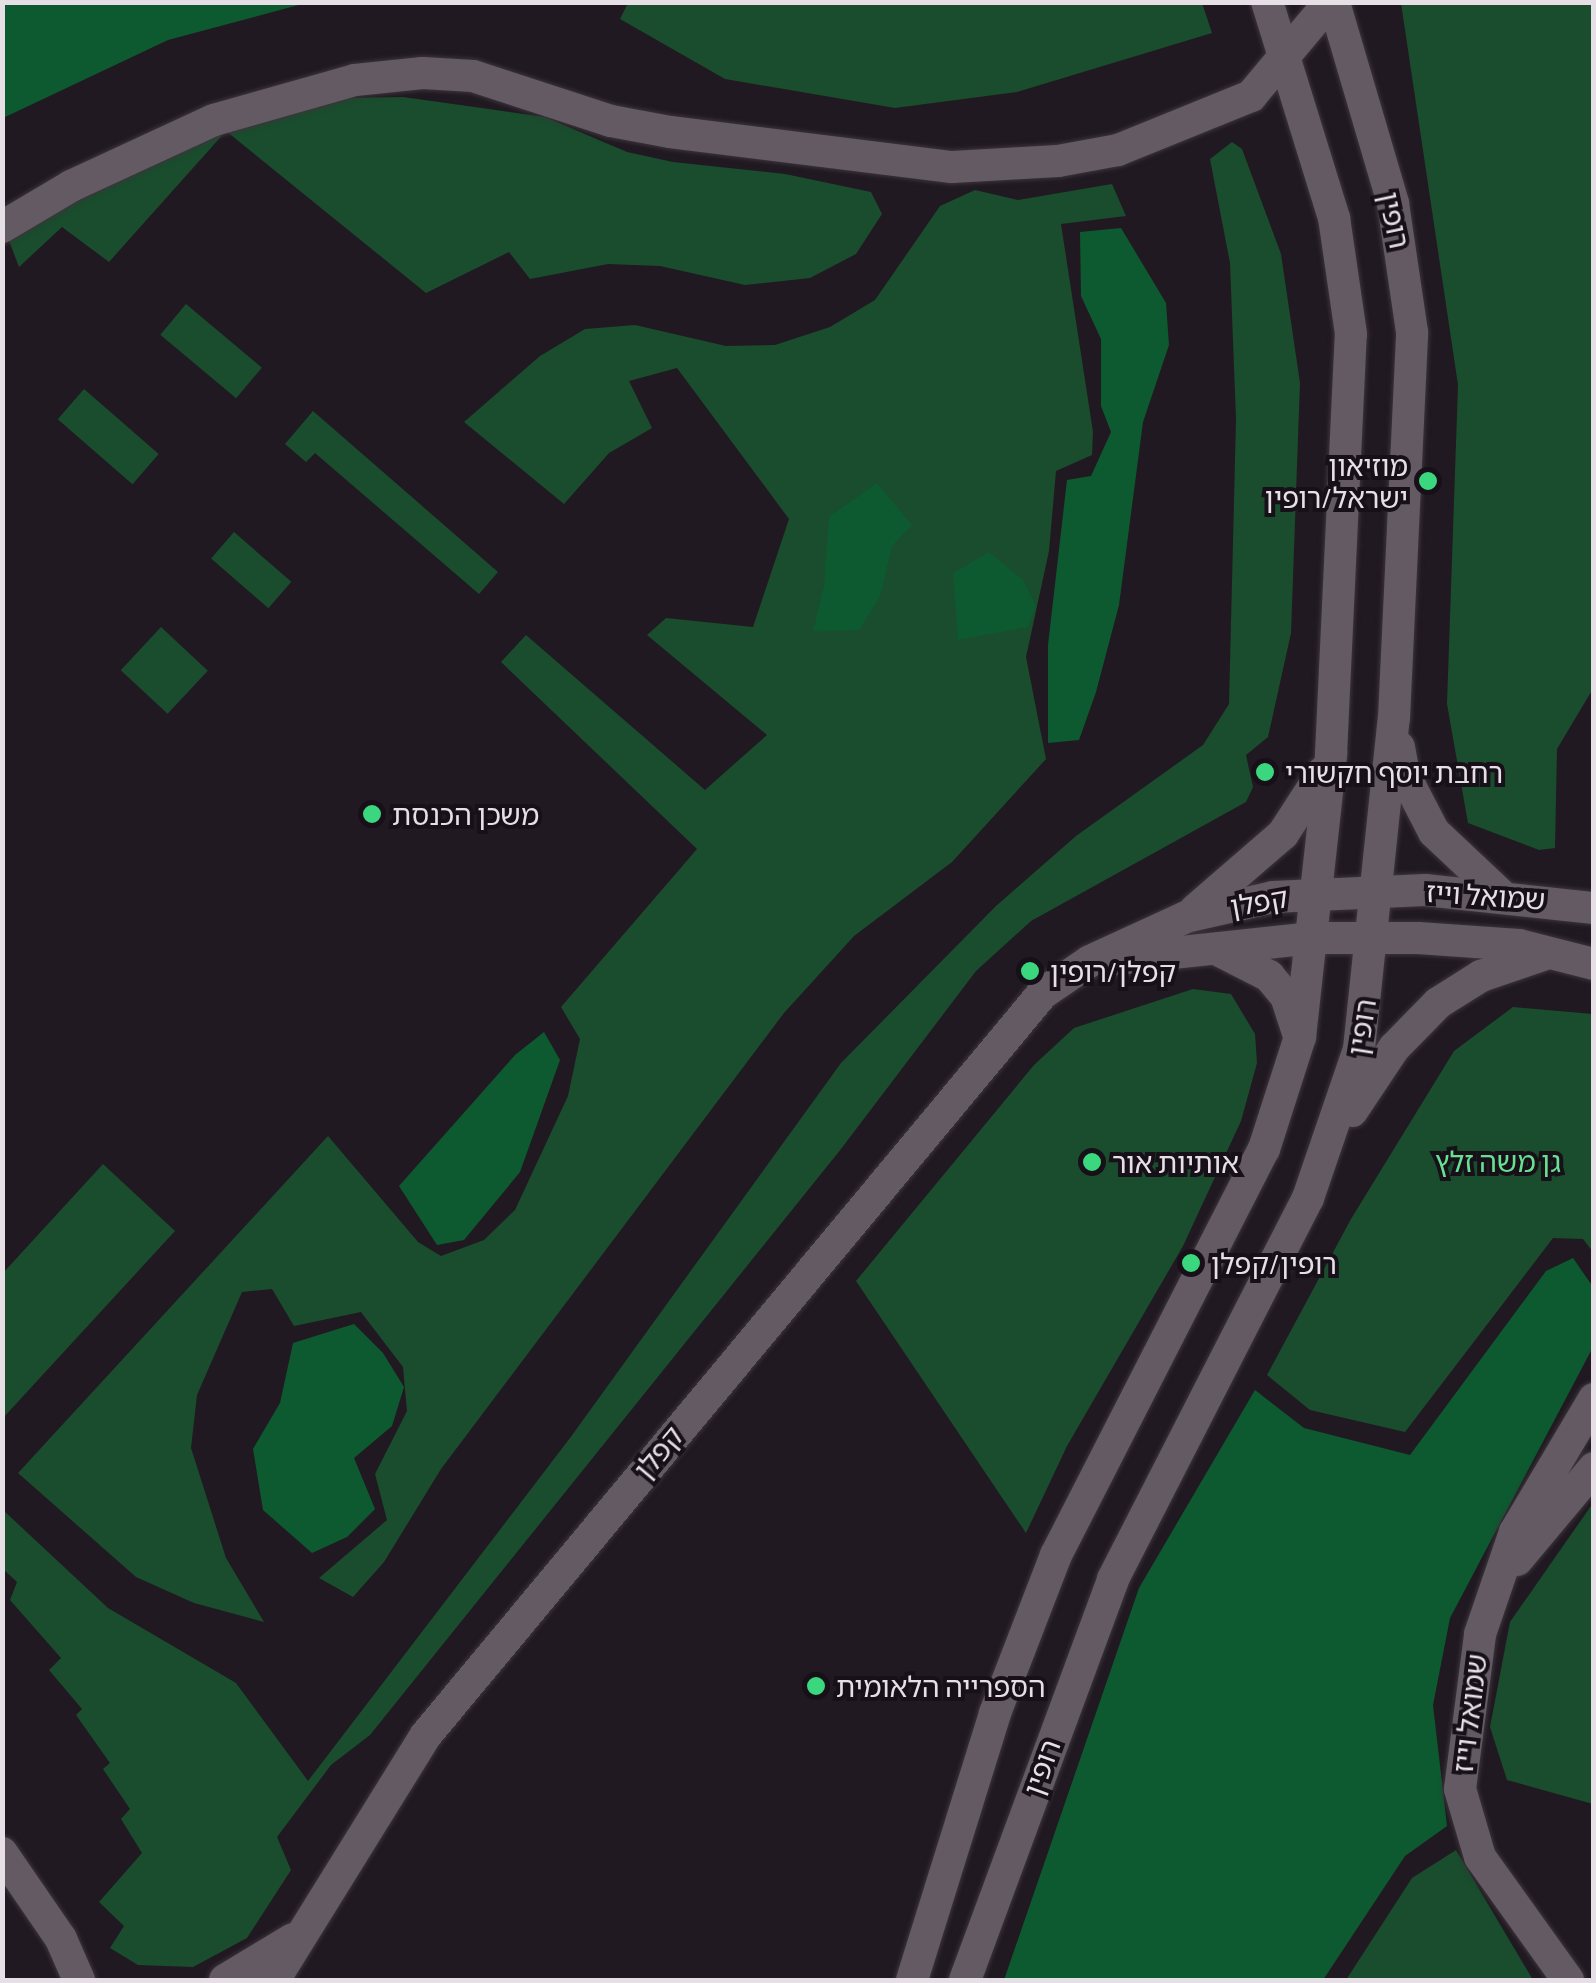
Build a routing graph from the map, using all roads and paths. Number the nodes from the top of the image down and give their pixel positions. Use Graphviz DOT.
graph roads {
  1 [pos="1267,2"];
  2 [pos="1332,2"];
  3 [pos="1285,60"];
  4 [pos="2,228"];
  5 [pos="1394,718"];
  6 [pos="1331,754"];
  7 [pos="1378,890"];
  8 [pos="1320,892"];
  9 [pos="1501,895"];
  10 [pos="1594,908"];
  11 [pos="1186,918"];
  12 [pos="1314,938"];
  13 [pos="1374,938"];
  14 [pos="1211,950"];
  15 [pos="1558,952"];
  16 [pos="1090,960"];
  17 [pos="1594,964"];
  18 [pos="1300,1036"];
  19 [pos="1333,1140"];
  20 [pos="1594,1398"];
  21 [pos="1594,1468"];
  22 [pos="1493,1598"];
  23 [pos="2,1853"];
  24 [pos="301,1934"];
  25 [pos="85,1977"];
  26 [pos="225,1980"];
  27 [pos="274,1980"];
  28 [pos="912,1980"];
  29 [pos="965,1980"];
  30 [pos="1568,1980"];
  1 -- 3 [label="street"];
  2 -- 3 [label="street"];
  2 -- 5 [label="street, רופין"];
  3 -- 4 [label="street"];
  3 -- 6 [label="street"];
  5 -- 7 [label="street, רופין"];
  5 -- 9 [label="street"];
  6 -- 8 [label="street"];
  6 -- 11 [label="street"];
  7 -- 8 [label="street, קפלן"];
  7 -- 9 [label="street, שמואל וייז"];
  7 -- 13 [label="street, רופין"];
  8 -- 11 [label="street, קפלן"];
  8 -- 12 [label="street"];
  9 -- 10 [label="street, שמואל וייז"];
  11 -- 16 [label="street, קפלן"];
  12 -- 13 [label="street, שמואל וייז"];
  12 -- 14 [label="street, קפלן"];
  12 -- 18 [label="street"];
  13 -- 15 [label="street, שמואל וייז"];
  13 -- 19 [label="street, רופין"];
  14 -- 16 [label="street, קפלן"];
  14 -- 18 [label="street"];
  15 -- 17 [label="street, שמואל וייז"];
  15 -- 19 [label="street"];
  16 -- 24 [label="street, קפלן"];
  18 -- 28 [label="street"];
  19 -- 29 [label="street, רופין"];
  20 -- 22 [label="street, שמואל וייז"];
  21 -- 22 [label="street, שמואל וייז"];
  22 -- 30 [label="street, שמואל וייז"];
  23 -- 25 [label="street"];
  24 -- 26 [label="street"];
  24 -- 27 [label="street, קפלן"];
}
